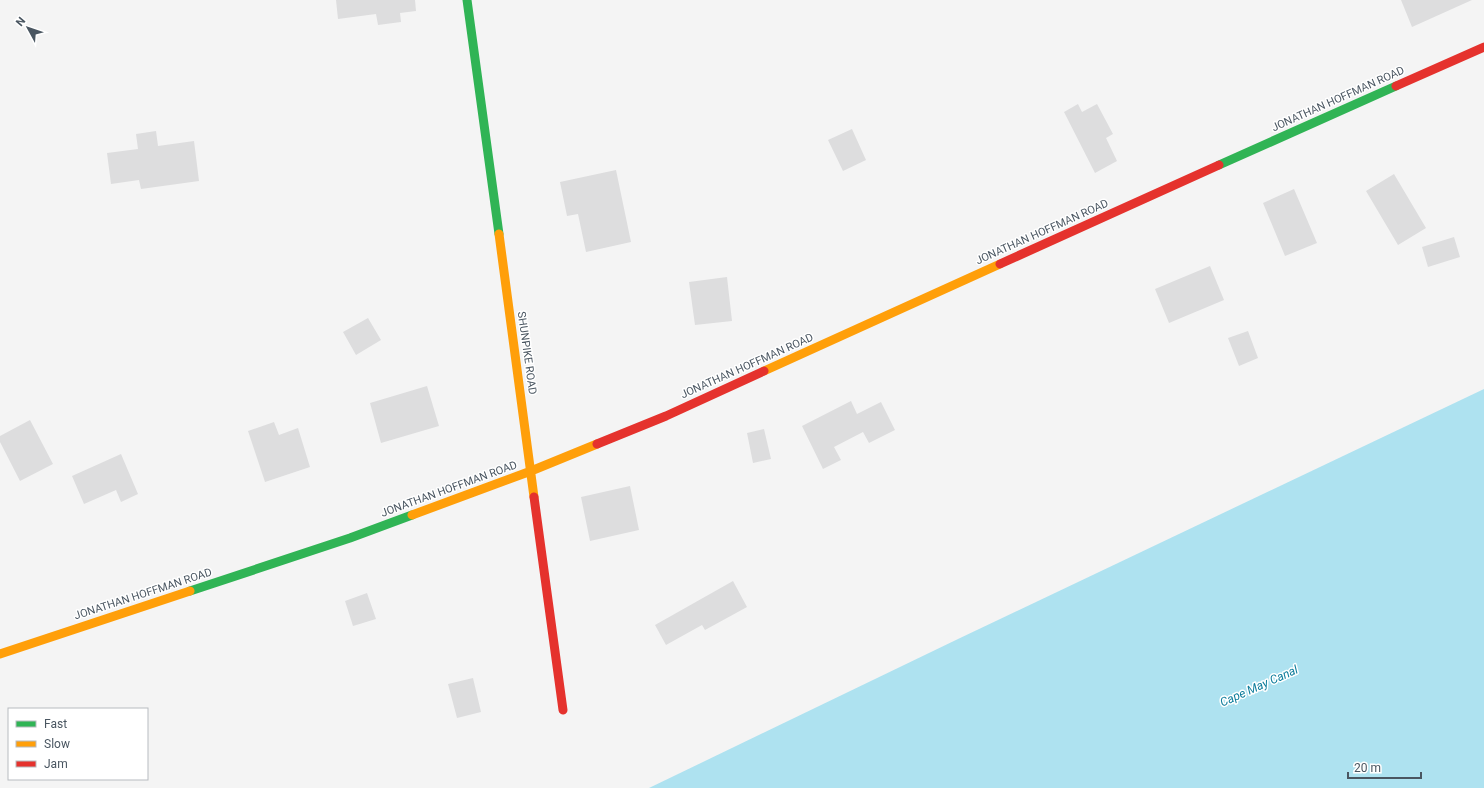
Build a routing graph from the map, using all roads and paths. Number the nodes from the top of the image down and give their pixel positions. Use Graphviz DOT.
graph roads {
  1 [pos="467,0"];
  2 [pos="1484,47"];
  3 [pos="531,471"];
  4 [pos="0,654"];
  5 [pos="563,710"];
  1 -- 3 [label="street, SHUNPIKE ROAD"];
  2 -- 3 [label="street, JONATHAN HOFFMAN ROAD"];
  3 -- 4 [label="street, JONATHAN HOFFMAN ROAD"];
  3 -- 5 [label="street, SHUNPIKE ROAD"];
}
